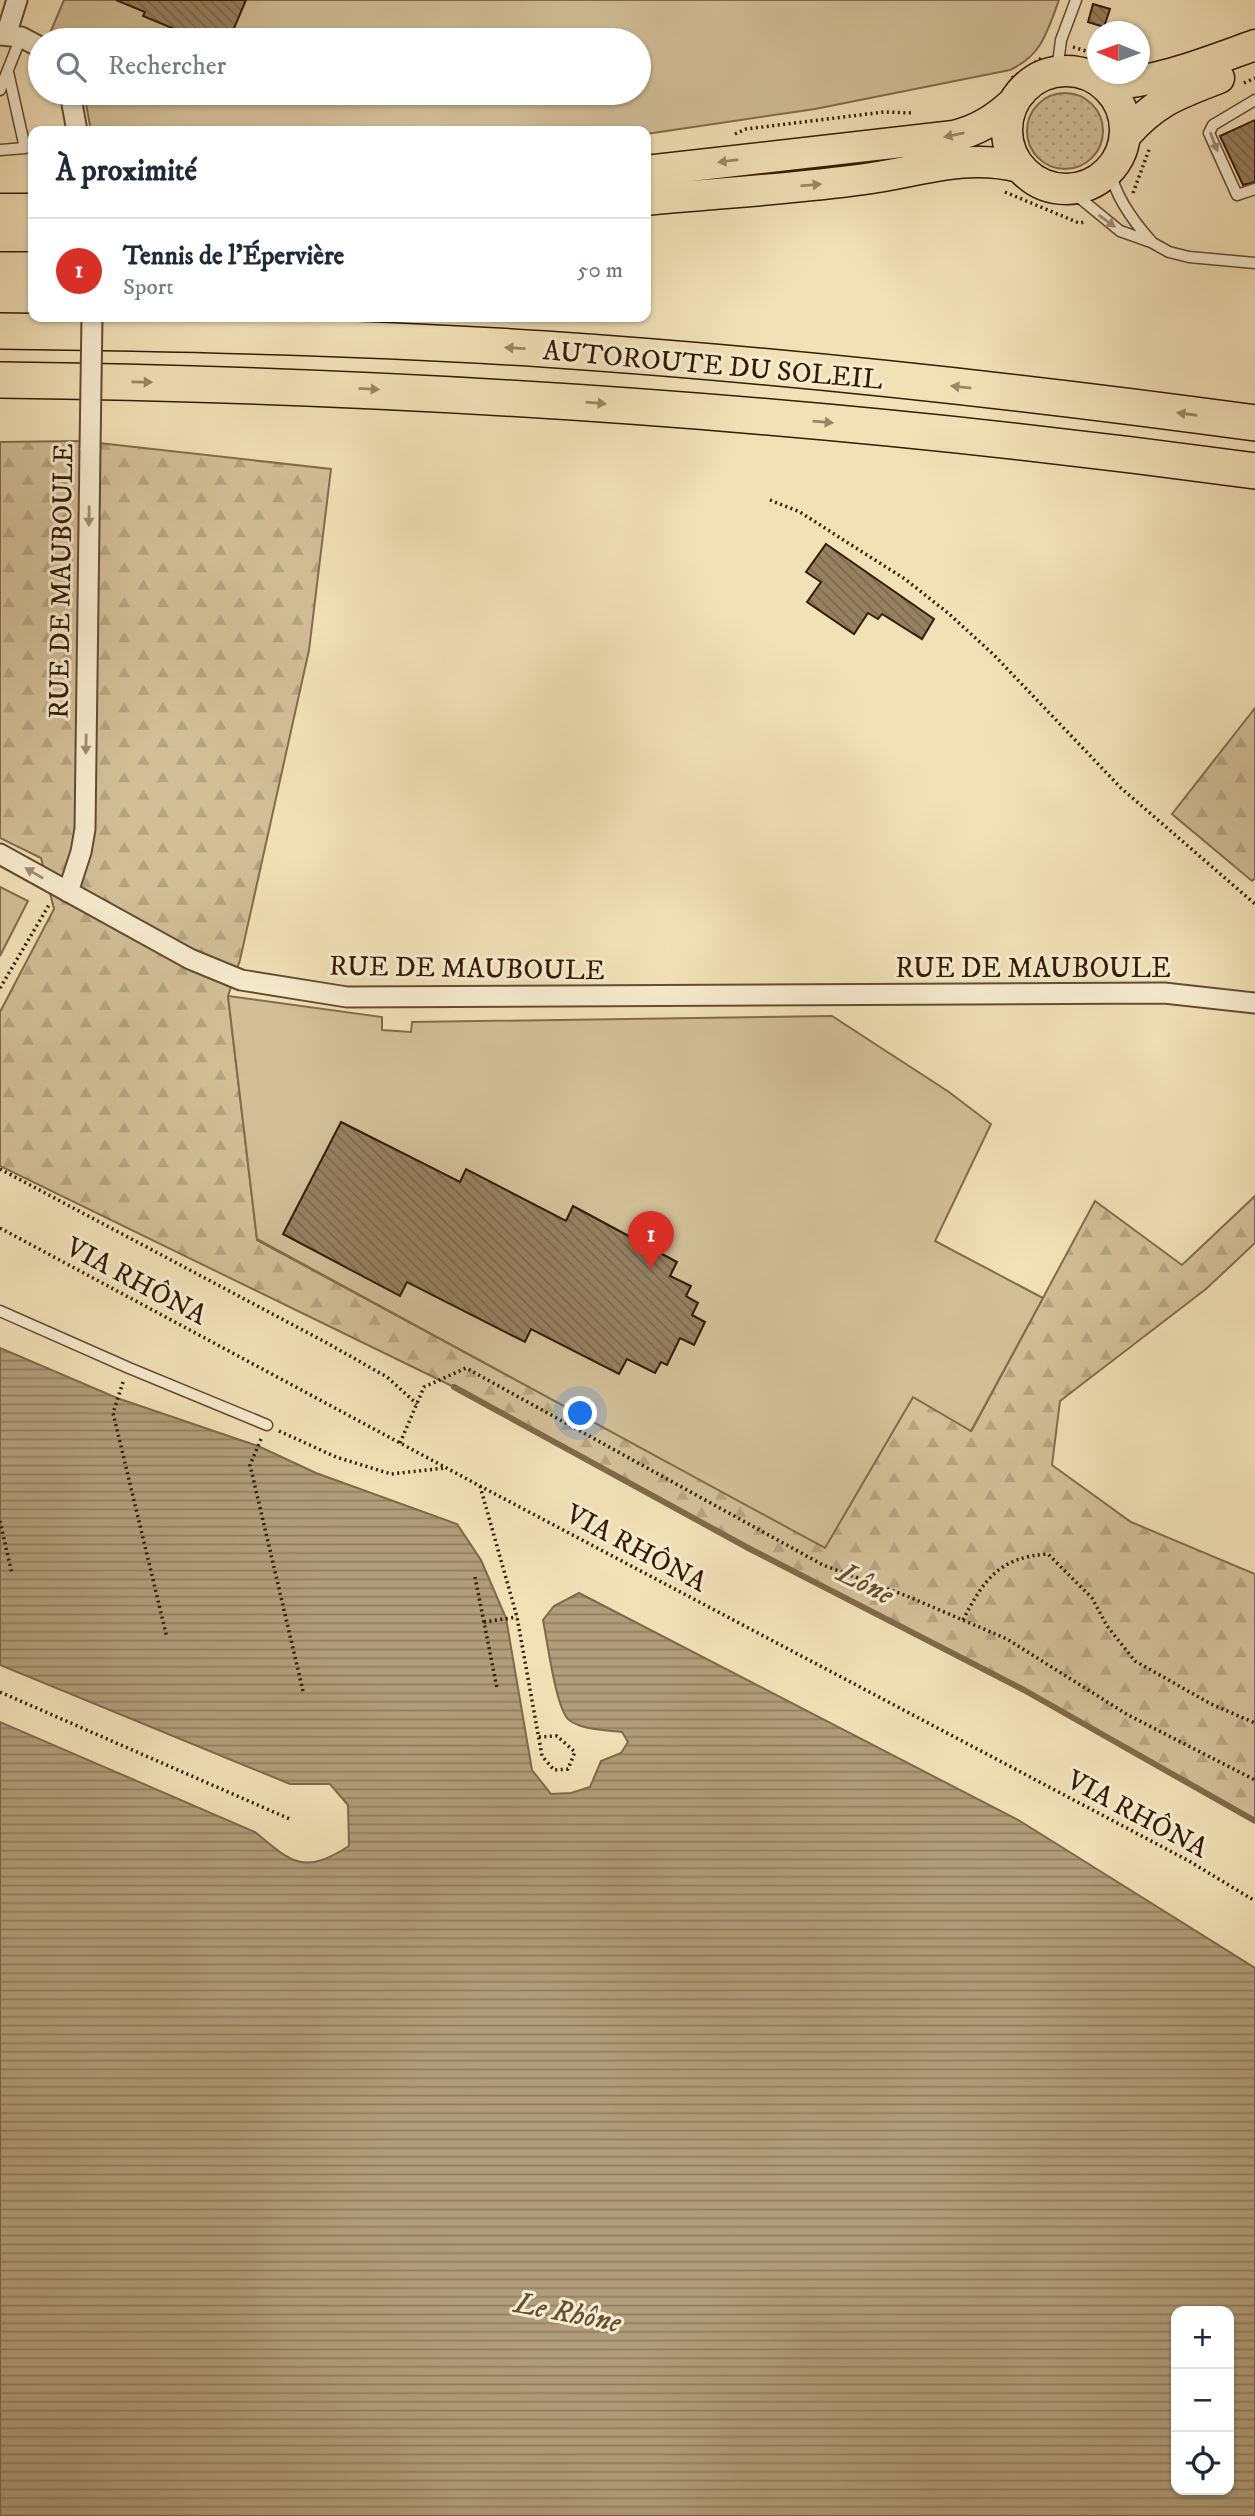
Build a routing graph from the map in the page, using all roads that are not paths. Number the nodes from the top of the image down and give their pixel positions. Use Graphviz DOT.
graph roads {
  1 [pos="17,0"];
  2 [pos="1076,0"];
  3 [pos="9,36"];
  4 [pos="28,43"];
  5 [pos="1255,45"];
  6 [pos="1255,64"];
  7 [pos="1057,71"];
  8 [pos="8,72"];
  9 [pos="1105,85"];
  10 [pos="0,90"];
  11 [pos="1255,100"];
  12 [pos="1013,103"];
  13 [pos="72,105"];
  14 [pos="76,126"];
  15 [pos="1139,136"];
  16 [pos="0,150"];
  17 [pos="1019,167"];
  18 [pos="651,170"];
  19 [pos="1110,171"];
  20 [pos="1255,189"];
  21 [pos="1070,190"];
  22 [pos="651,200"];
  23 [pos="0,209"];
  24 [pos="28,209"];
  25 [pos="0,236"];
  26 [pos="28,236"];
  27 [pos="1151,242"];
  28 [pos="1255,262"];
  29 [pos="92,322"];
  30 [pos="0,331"];
  31 [pos="0,380"];
  32 [pos="1255,423"];
  33 [pos="1255,471"];
  34 [pos="0,854"];
  35 [pos="68,892"];
  36 [pos="1255,1003"];
  37 [pos="0,1311"];
  38 [pos="267,1425"];
  1 -- 3 [label="street"];
  2 -- 7 [label="lane"];
  3 -- 4 [label="street"];
  3 -- 8 [label="lane"];
  5 -- 9 [label="main road"];
  6 -- 15 [label="main road"];
  7 -- 9 [label="main road"];
  7 -- 12 [label="main road"];
  8 -- 10 [label="lane"];
  8 -- 16 [label="lane"];
  9 -- 15 [label="main road"];
  11 -- 20 [label="lane, one-way"];
  12 -- 17 [label="main road"];
  12 -- 18 [label="main road, one-way"];
  13 -- 14 [label="street"];
  15 -- 19 [label="main road"];
  17 -- 21 [label="main road"];
  22 -- 17 [label="main road, one-way"];
  19 -- 21 [label="main road"];
  19 -- 27 [label="lane"];
  21 -- 27 [label="lane, one-way"];
  23 -- 24 [label="main road"];
  25 -- 26 [label="main road"];
  27 -- 28 [label="lane"];
  29 -- 35 [label="street, RUE DE MAUBOULE, one-way, bridge"];
  32 -- 30 [label="highway, AUTOROUTE DU SOLEIL, one-way"];
  31 -- 33 [label="highway, AUTOROUTE DU SOLEIL, one-way"];
  35 -- 34 [label="street, one-way"];
  35 -- 36 [label="street, RUE DE MAUBOULE"];
  37 -- 38 [label="lane"];
}
